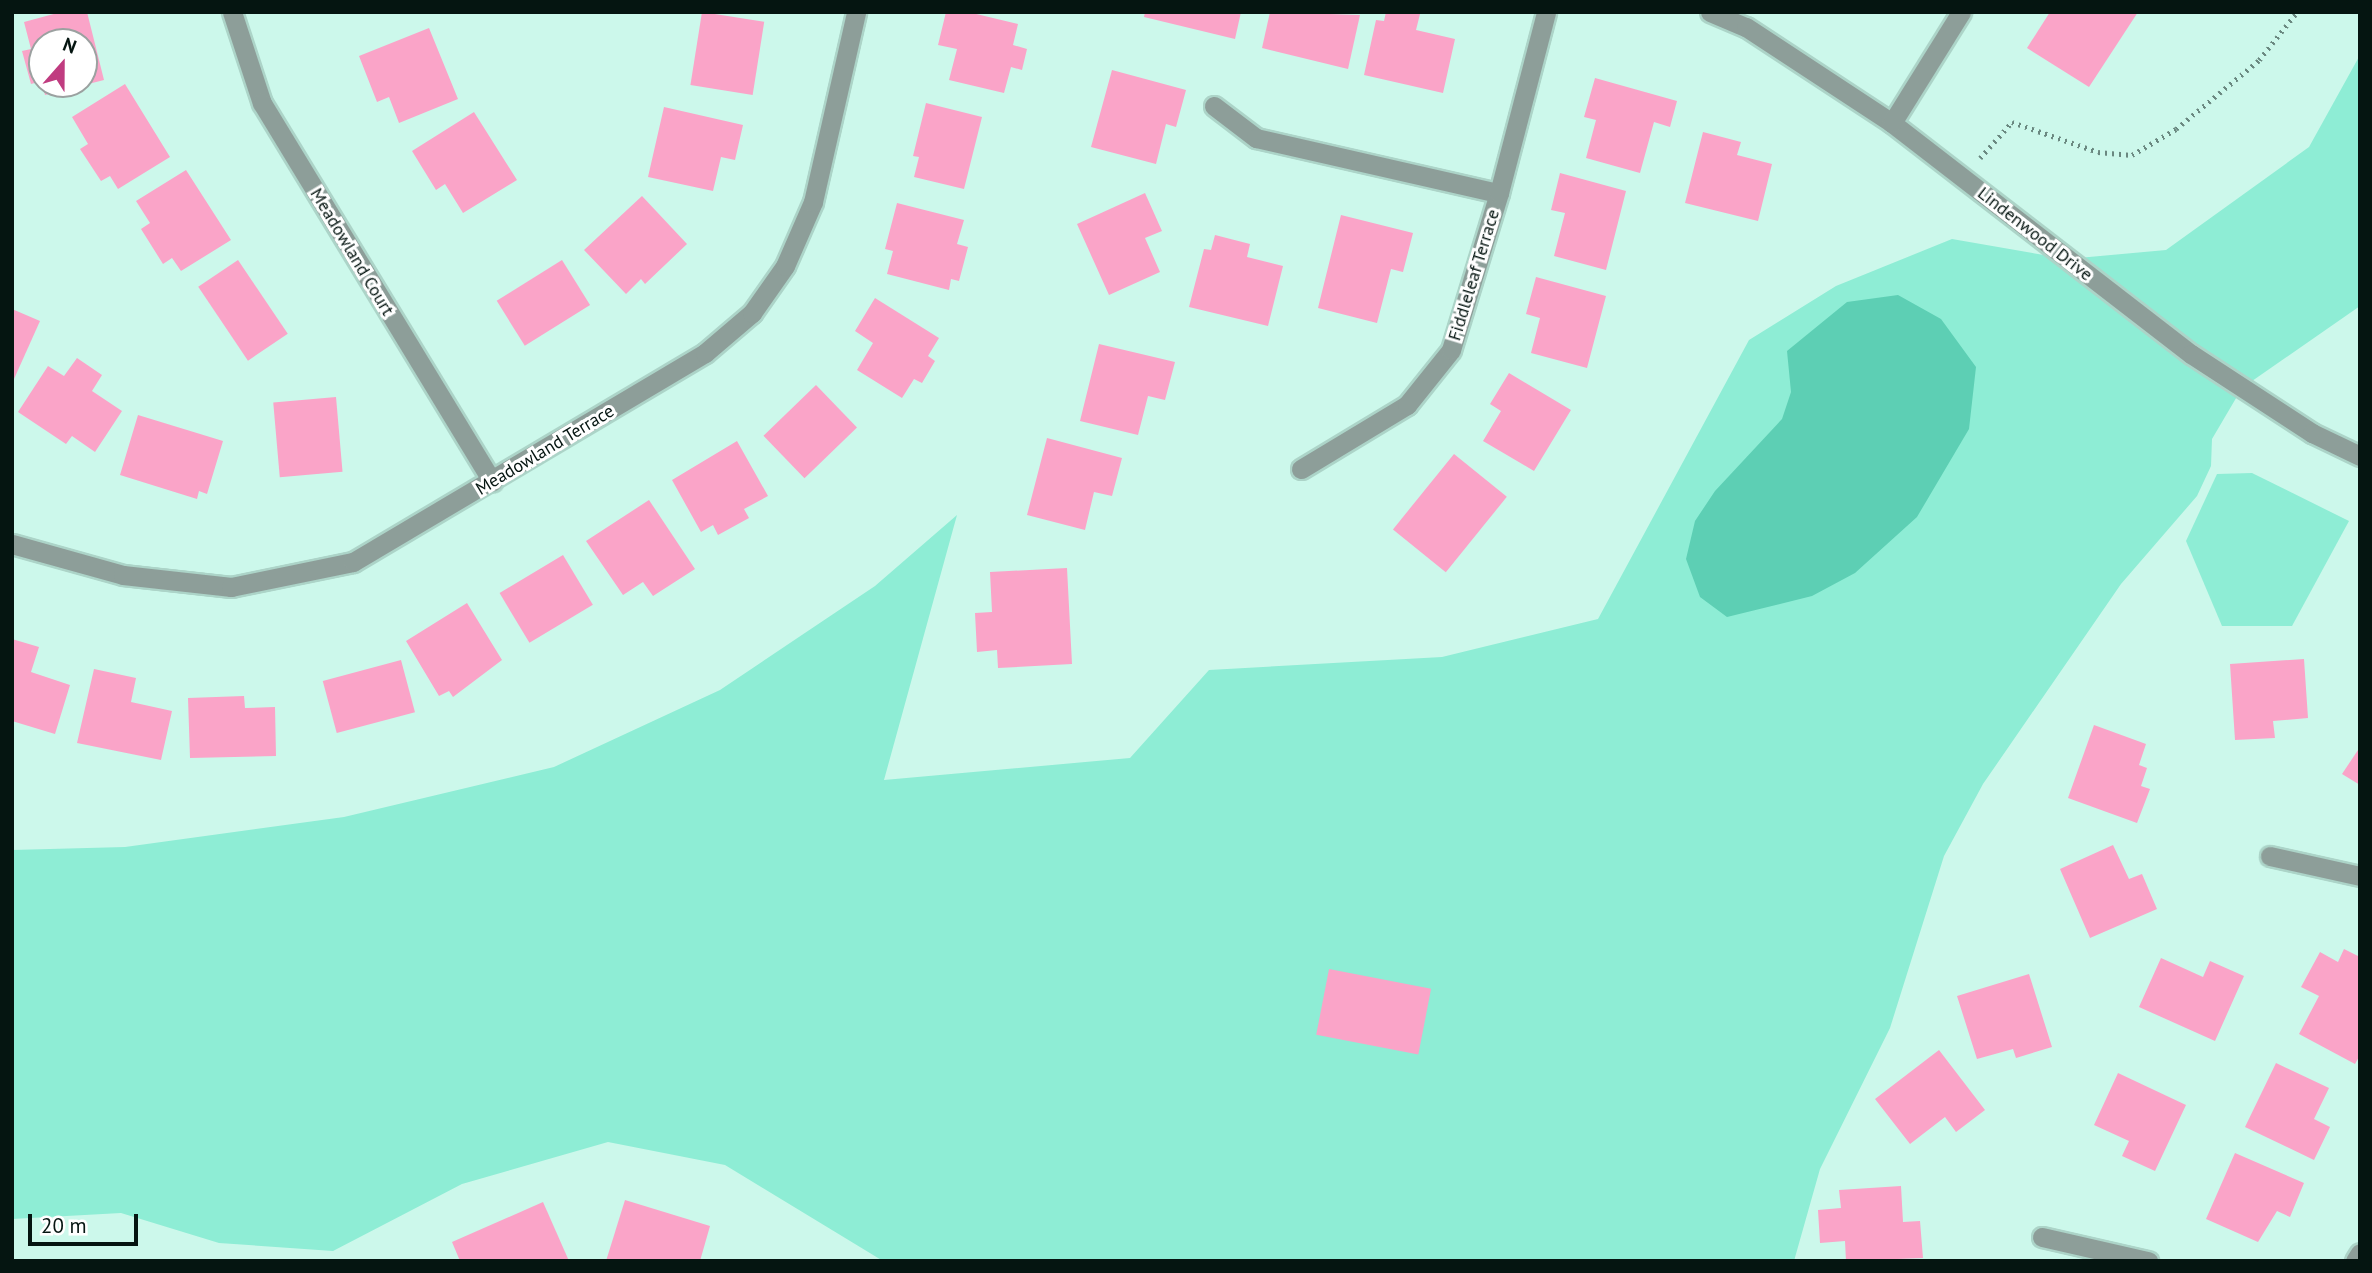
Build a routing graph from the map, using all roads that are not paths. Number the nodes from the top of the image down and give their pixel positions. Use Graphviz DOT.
graph roads {
  1 [pos="232,12"];
  2 [pos="856,12"];
  3 [pos="1546,12"];
  4 [pos="1710,12"];
  5 [pos="1961,12"];
  6 [pos="1214,106"];
  7 [pos="1892,123"];
  8 [pos="1499,193"];
  9 [pos="2360,456"];
  10 [pos="1301,469"];
  11 [pos="492,482"];
  12 [pos="12,544"];
  13 [pos="2270,856"];
  14 [pos="2360,876"];
  15 [pos="2042,1237"];
  16 [pos="2360,1253"];
  17 [pos="2148,1261"];
  18 [pos="2355,1261"];
  1 -- 11 [label="street, Meadowland Court"];
  2 -- 11 [label="street, Meadowland Terrace"];
  3 -- 8 [label="street, Fiddleleaf Terrace"];
  4 -- 7 [label="street, Lindenwood Drive"];
  5 -- 7 [label="street"];
  6 -- 8 [label="street"];
  7 -- 9 [label="street, Lindenwood Drive"];
  8 -- 10 [label="street, Fiddleleaf Terrace"];
  11 -- 12 [label="street, Meadowland Terrace"];
  13 -- 14 [label="street"];
  15 -- 17 [label="street"];
  16 -- 18 [label="street"];
}
